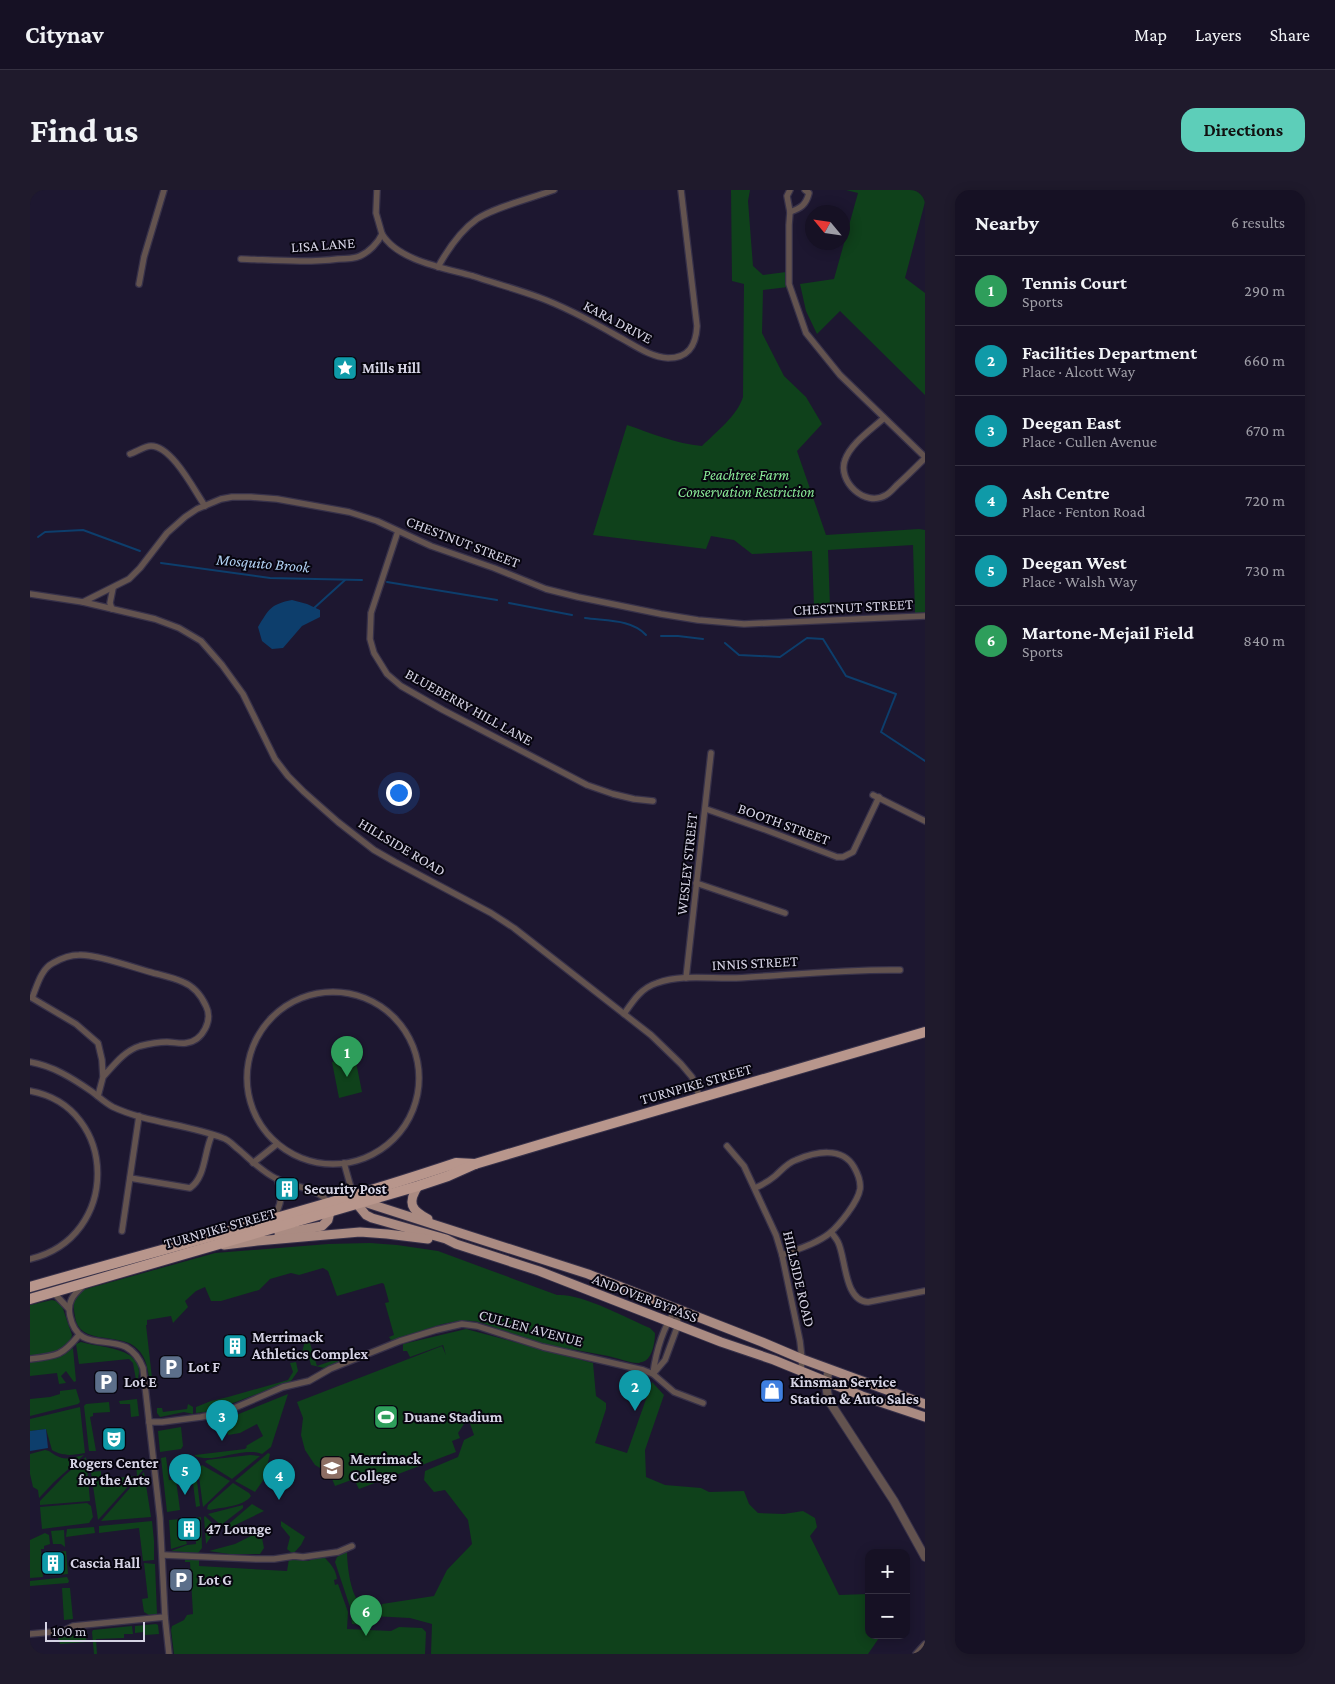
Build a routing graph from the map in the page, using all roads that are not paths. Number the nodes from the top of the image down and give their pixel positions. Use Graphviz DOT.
graph roads {
  1 [pos="164,190"];
  2 [pos="377,190"];
  3 [pos="554,190"];
  4 [pos="681,190"];
  5 [pos="790,190"];
  6 [pos="805,190"];
  7 [pos="790,212"];
  8 [pos="382,234"];
  9 [pos="241,259"];
  10 [pos="438,267"];
  11 [pos="139,284"];
  12 [pos="884,418"];
  13 [pos="130,454"];
  14 [pos="925,458"];
  15 [pos="205,506"];
  16 [pos="398,531"];
  17 [pos="113,588"];
  18 [pos="30,594"];
  19 [pos="83,602"];
  20 [pos="112,609"];
  21 [pos="925,616"];
  22 [pos="711,753"];
  23 [pos="653,801"];
  24 [pos="706,809"];
  25 [pos="925,821"];
  26 [pos="696,883"];
  27 [pos="785,913"];
  28 [pos="900,970"];
  29 [pos="686,978"];
  30 [pos="624,1014"];
  31 [pos="925,1032"];
  32 [pos="30,1062"];
  33 [pos="103,1077"];
  34 [pos="30,1090"];
  35 [pos="98,1096"];
  36 [pos="700,1098"];
  37 [pos="139,1116"];
  38 [pos="212,1134"];
  39 [pos="277,1144"];
  40 [pos="727,1146"];
  41 [pos="253,1163"];
  42 [pos="344,1163"];
  43 [pos="475,1164"];
  44 [pos="130,1178"];
  45 [pos="277,1179"];
  46 [pos="418,1186"];
  47 [pos="755,1188"];
  48 [pos="358,1201"];
  49 [pos="329,1207"];
  50 [pos="273,1218"];
  51 [pos="443,1227"];
  52 [pos="122,1231"];
  53 [pos="831,1232"];
  54 [pos="257,1241"];
  55 [pos="456,1244"];
  56 [pos="217,1245"];
  57 [pos="782,1255"];
  58 [pos="30,1259"];
  59 [pos="86,1283"];
  60 [pos="30,1288"];
  61 [pos="925,1291"];
  62 [pos="53,1292"];
  63 [pos="30,1299"];
  64 [pos="68,1308"];
  65 [pos="676,1309"];
  66 [pos="668,1321"];
  67 [pos="678,1325"];
  68 [pos="80,1335"];
  69 [pos="30,1359"];
  70 [pos="802,1359"];
  71 [pos="829,1369"];
  72 [pos="801,1371"];
  73 [pos="653,1374"];
  74 [pos="826,1381"];
  75 [pos="703,1402"];
  76 [pos="925,1404"];
  77 [pos="925,1417"];
  78 [pos="149,1422"];
  79 [pos="352,1546"];
  80 [pos="163,1555"];
  81 [pos="925,1557"];
  82 [pos="165,1617"];
  83 [pos="30,1634"];
  84 [pos="925,1644"];
  85 [pos="169,1654"];
  86 [pos="916,1654"];
  1 -- 11 [label="street"];
  2 -- 8 [label="street"];
  3 -- 10 [label="street"];
  4 -- 10 [label="street, KARA DRIVE"];
  5 -- 7 [label="street"];
  6 -- 7 [label="street"];
  7 -- 12 [label="street"];
  8 -- 9 [label="street, LISA LANE"];
  8 -- 10 [label="street, KARA DRIVE"];
  12 -- 14 [label="street"];
  12 -- 14 [label="street"];
  13 -- 15 [label="street"];
  15 -- 16 [label="street, CHESTNUT STREET"];
  15 -- 17 [label="street, CHESTNUT STREET"];
  16 -- 21 [label="street, CHESTNUT STREET"];
  16 -- 23 [label="street, BLUEBERRY HILL LANE"];
  17 -- 19 [label="street, CHESTNUT STREET"];
  17 -- 20 [label="street"];
  18 -- 19 [label="street"];
  19 -- 20 [label="street, HILLSIDE ROAD"];
  20 -- 30 [label="street, HILLSIDE ROAD"];
  22 -- 24 [label="street, WESLEY STREET"];
  24 -- 25 [label="street, BOOTH STREET"];
  24 -- 26 [label="street, WESLEY STREET"];
  26 -- 27 [label="street"];
  26 -- 29 [label="street, WESLEY STREET"];
  28 -- 29 [label="street, INNIS STREET"];
  29 -- 30 [label="street, INNIS STREET"];
  30 -- 36 [label="street, HILLSIDE ROAD"];
  31 -- 36 [label="highway, TURNPIKE STREET"];
  32 -- 35 [label="street"];
  33 -- 33 [label="street"];
  33 -- 35 [label="street"];
  34 -- 58 [label="street"];
  35 -- 37 [label="street"];
  36 -- 43 [label="highway, TURNPIKE STREET"];
  37 -- 38 [label="street"];
  37 -- 44 [label="street"];
  38 -- 41 [label="street"];
  38 -- 44 [label="street"];
  39 -- 41 [label="street"];
  39 -- 42 [label="street"];
  39 -- 42 [label="street"];
  40 -- 47 [label="street, HILLSIDE ROAD"];
  41 -- 45 [label="street"];
  42 -- 48 [label="street"];
  43 -- 46 [label="highway, TURNPIKE STREET"];
  43 -- 48 [label="highway, TURNPIKE STREET"];
  44 -- 52 [label="street"];
  45 -- 49 [label="street"];
  45 -- 50 [label="street"];
  46 -- 48 [label="highway, TURNPIKE STREET"];
  46 -- 51 [label="main road"];
  47 -- 53 [label="street"];
  47 -- 57 [label="street, HILLSIDE ROAD"];
  48 -- 49 [label="highway, TURNPIKE STREET"];
  48 -- 51 [label="main road, ANDOVER BYPASS"];
  48 -- 55 [label="main road, ANDOVER BYPASS"];
  49 -- 50 [label="highway, TURNPIKE STREET"];
  49 -- 54 [label="main road"];
  49 -- 56 [label="highway, TURNPIKE STREET"];
  50 -- 60 [label="highway, TURNPIKE STREET"];
  51 -- 65 [label="main road, ANDOVER BYPASS"];
  53 -- 57 [label="street"];
  53 -- 61 [label="street"];
  54 -- 55 [label="main road"];
  54 -- 56 [label="main road"];
  55 -- 66 [label="main road, ANDOVER BYPASS"];
  56 -- 59 [label="highway, TURNPIKE STREET"];
  57 -- 70 [label="street, HILLSIDE ROAD"];
  59 -- 62 [label="highway, TURNPIKE STREET"];
  59 -- 64 [label="street"];
  62 -- 63 [label="highway, TURNPIKE STREET"];
  62 -- 64 [label="street"];
  64 -- 68 [label="street"];
  65 -- 66 [label="street"];
  65 -- 67 [label="street"];
  65 -- 70 [label="main road, ANDOVER BYPASS"];
  66 -- 67 [label="main road, ANDOVER BYPASS"];
  66 -- 73 [label="street"];
  67 -- 72 [label="main road, ANDOVER BYPASS"];
  67 -- 73 [label="street"];
  68 -- 69 [label="street"];
  68 -- 78 [label="street"];
  70 -- 71 [label="main road, ANDOVER BYPASS"];
  70 -- 72 [label="street, HILLSIDE ROAD"];
  71 -- 74 [label="street"];
  71 -- 76 [label="main road, ANDOVER BYPASS"];
  72 -- 74 [label="main road, ANDOVER BYPASS"];
  73 -- 75 [label="street"];
  73 -- 78 [label="street, CULLEN AVENUE"];
  74 -- 77 [label="main road, ANDOVER BYPASS"];
  74 -- 81 [label="street"];
  78 -- 80 [label="street"];
  79 -- 80 [label="street"];
  80 -- 82 [label="street"];
  82 -- 83 [label="street"];
  82 -- 85 [label="street"];
  84 -- 86 [label="street"];
}
